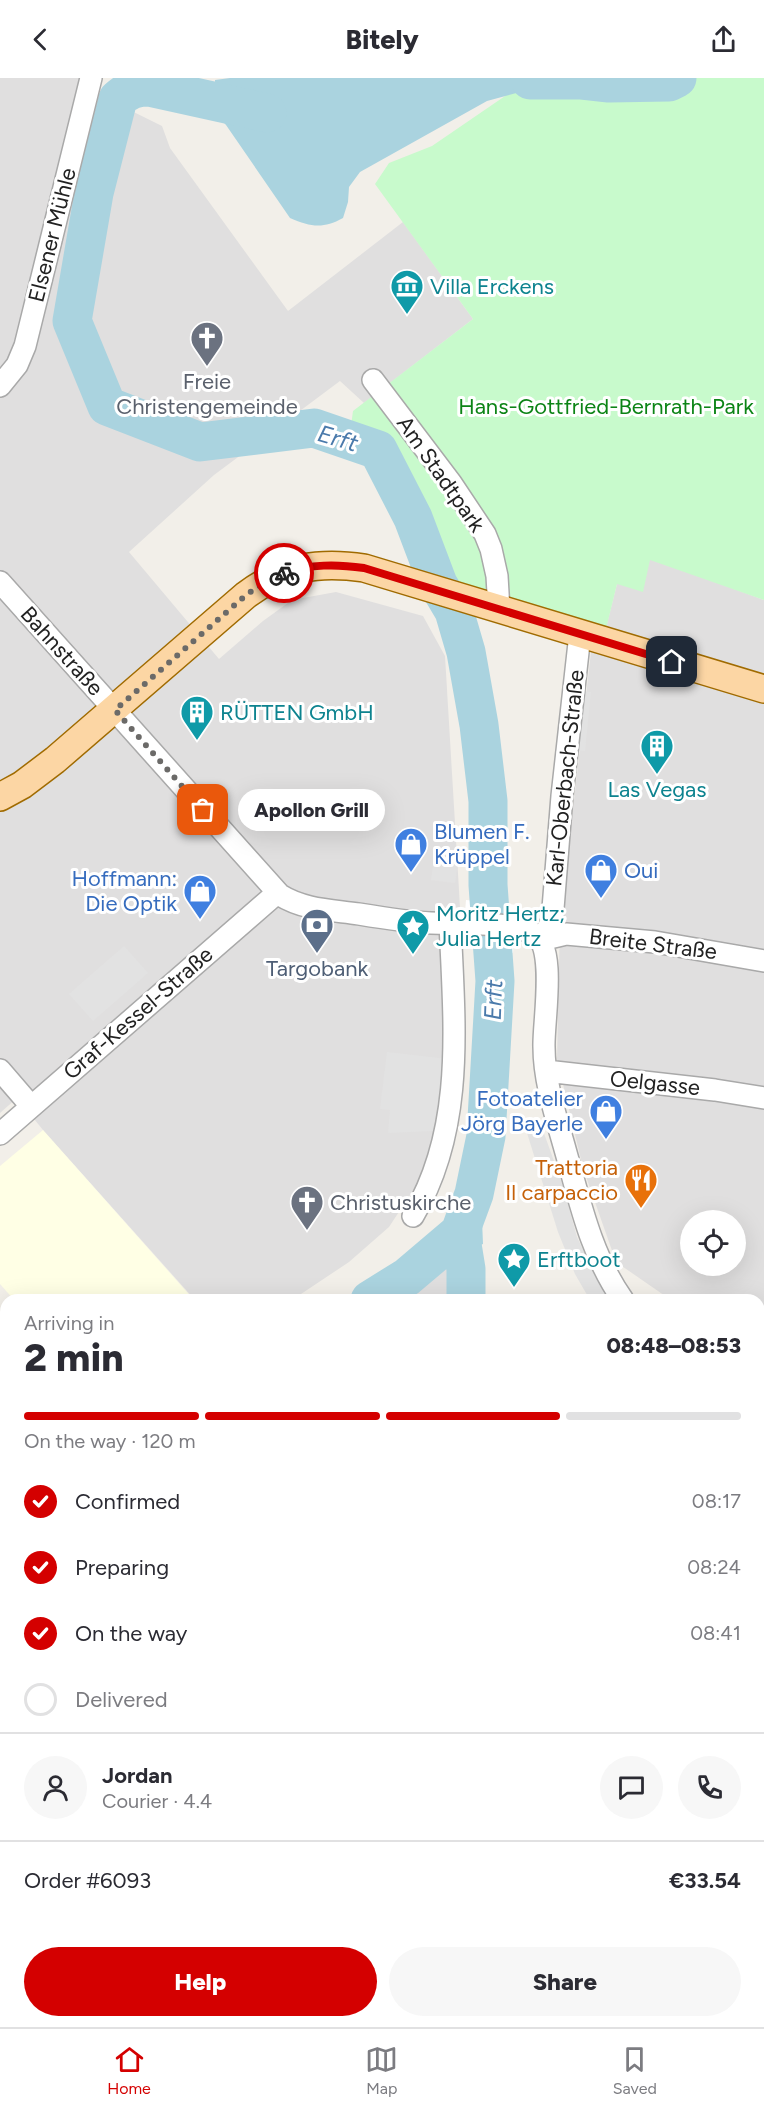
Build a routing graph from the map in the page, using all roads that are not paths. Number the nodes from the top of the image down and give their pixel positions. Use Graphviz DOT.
graph roads {
  1 [pos="91,78"];
  2 [pos="373,380"];
  3 [pos="0,386"];
  4 [pos="0,582"];
  5 [pos="499,610"];
  6 [pos="580,634"];
  7 [pos="764,689"];
  8 [pos="115,710"];
  9 [pos="0,797"];
  10 [pos="277,892"];
  11 [pos="457,923"];
  12 [pos="541,940"];
  13 [pos="764,961"];
  14 [pos="0,1070"];
  15 [pos="546,1071"];
  16 [pos="764,1098"];
  17 [pos="31,1106"];
  18 [pos="0,1134"];
  19 [pos="413,1216"];
  20 [pos="619,1294"];
  1 -- 3 [label="street, Elsener Mühle"];
  2 -- 5 [label="street, Am Stadtpark"];
  4 -- 8 [label="street, Bahnstraße"];
  5 -- 6 [label="main road"];
  5 -- 8 [label="main road"];
  6 -- 7 [label="main road"];
  6 -- 12 [label="street, Karl-Oberbach-Straße"];
  8 -- 9 [label="main road"];
  8 -- 10 [label="street, Bahnstraße"];
  10 -- 11 [label="street, Bahnstraße"];
  10 -- 17 [label="street, Graf-Kessel-Straße"];
  11 -- 12 [label="street, Bahnstraße"];
  11 -- 19 [label="street"];
  12 -- 13 [label="street, Breite Straße"];
  12 -- 15 [label="street"];
  14 -- 17 [label="street"];
  15 -- 16 [label="street, Oelgasse"];
  15 -- 20 [label="street"];
  17 -- 18 [label="street, Graf-Kessel-Straße"];
}
